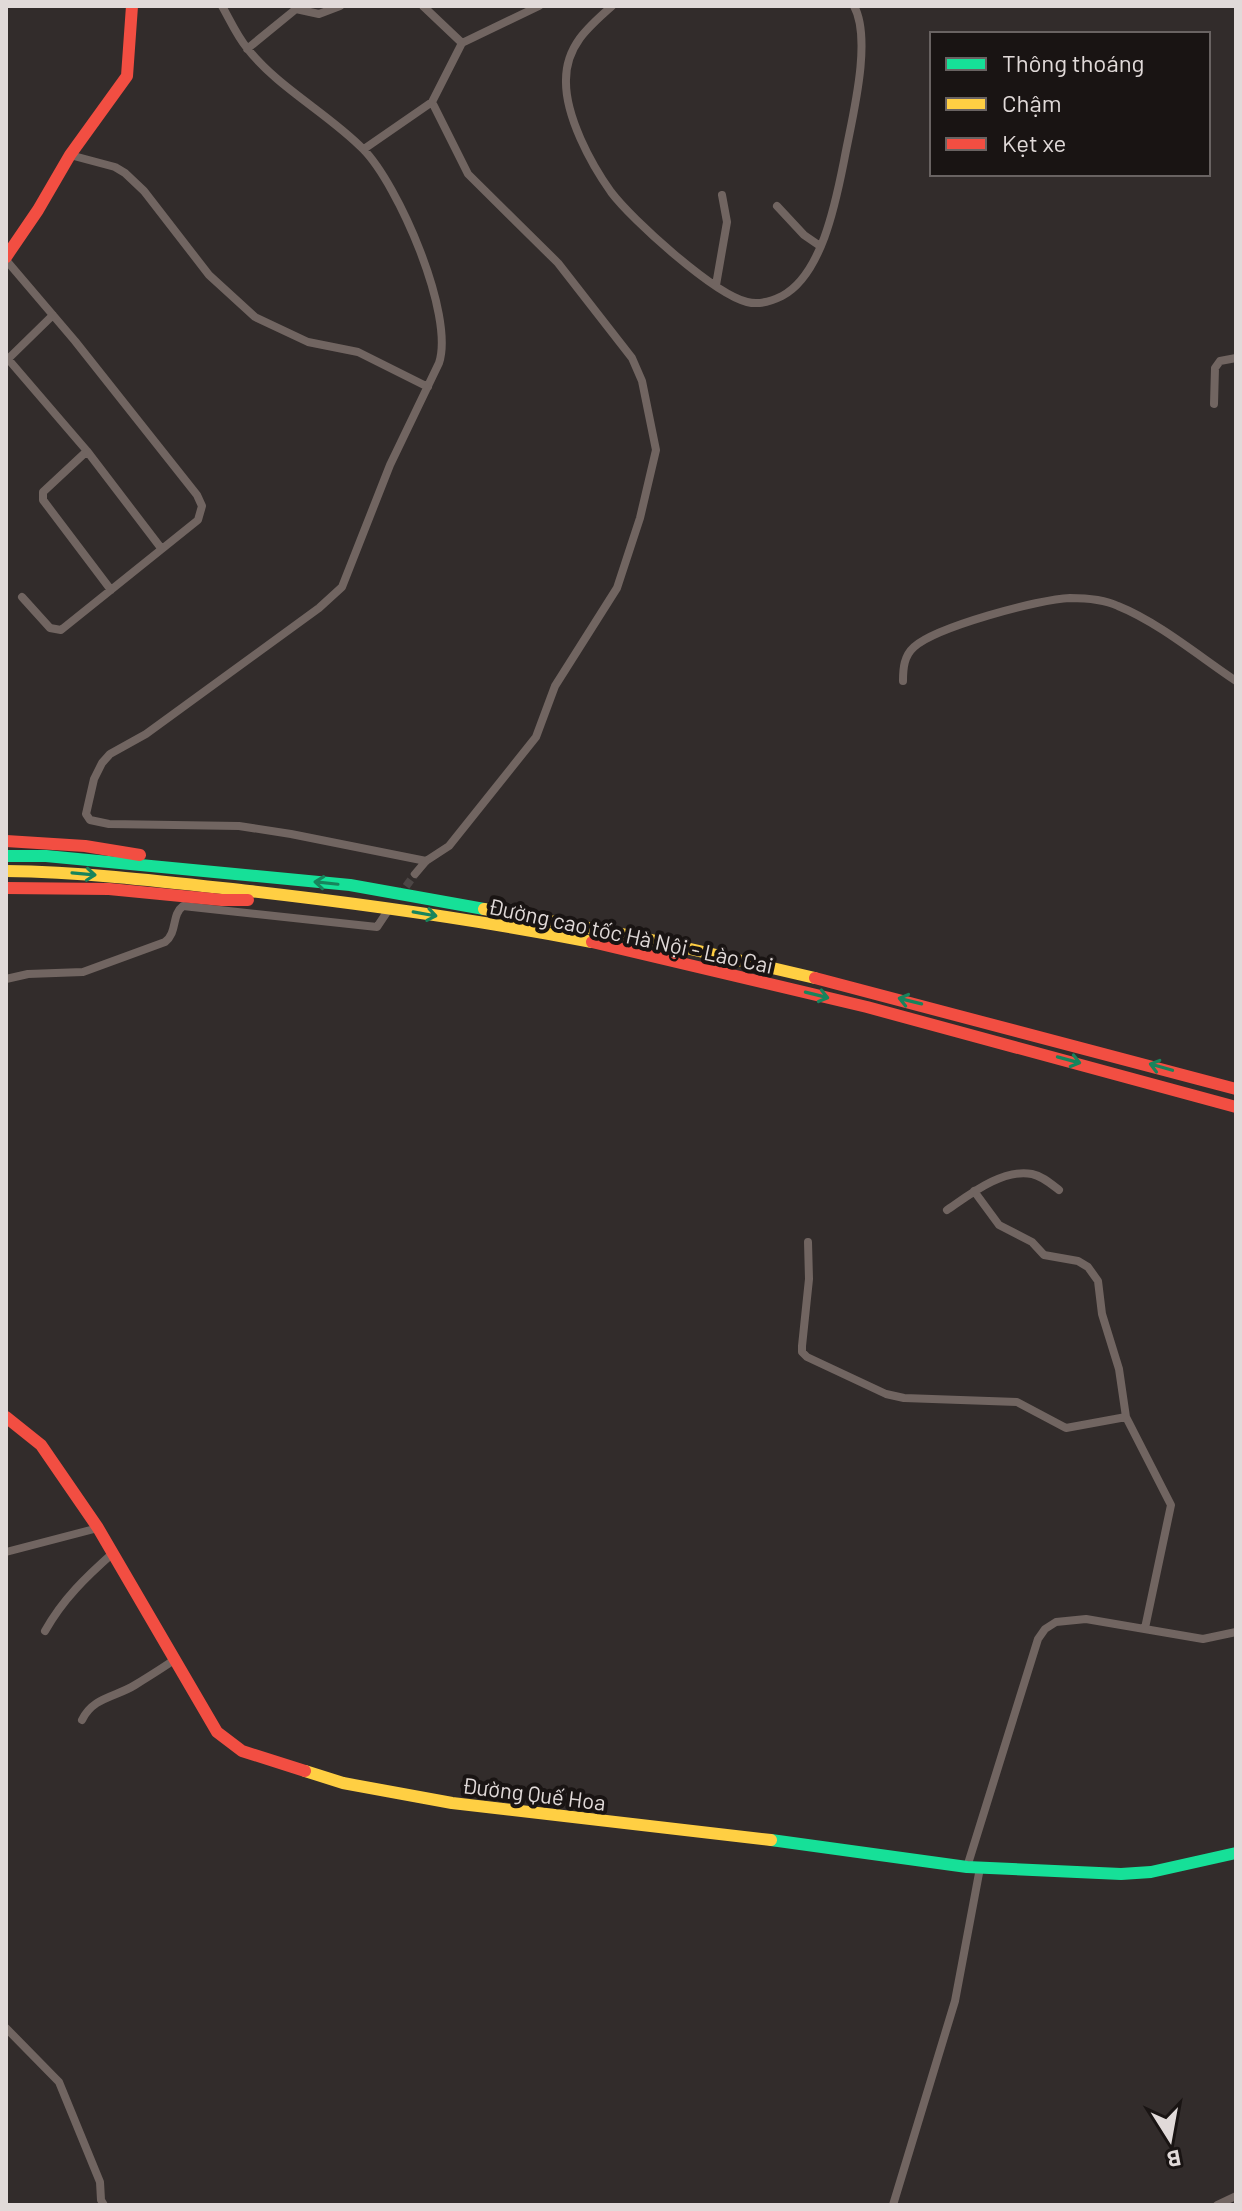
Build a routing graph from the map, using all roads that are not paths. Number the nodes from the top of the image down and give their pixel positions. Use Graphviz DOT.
graph roads {
  1 [pos="132,6"];
  2 [pos="222,6"];
  3 [pos="340,6"];
  4 [pos="423,6"];
  5 [pos="539,6"];
  6 [pos="612,6"];
  7 [pos="854,6"];
  8 [pos="462,43"];
  9 [pos="247,49"];
  10 [pos="432,102"];
  11 [pos="364,149"];
  12 [pos="70,155"];
  13 [pos="722,195"];
  14 [pos="777,206"];
  15 [pos="820,246"];
  16 [pos="6,259"];
  17 [pos="716,285"];
  18 [pos="53,315"];
  19 [pos="1236,358"];
  20 [pos="7,360"];
  21 [pos="428,387"];
  22 [pos="1214,404"];
  23 [pos="87,451"];
  24 [pos="161,548"];
  25 [pos="111,590"];
  26 [pos="22,597"];
  27 [pos="903,681"];
  28 [pos="1236,681"];
  29 [pos="6,841"];
  30 [pos="6,856"];
  31 [pos="426,861"];
  32 [pos="212,870"];
  33 [pos="6,871"];
  34 [pos="415,874"];
  35 [pos="6,888"];
  36 [pos="321,900"];
  37 [pos="389,909"];
  38 [pos="6,979"];
  39 [pos="1236,1089"];
  40 [pos="1236,1107"];
  41 [pos="1059,1190"];
  42 [pos="974,1191"];
  43 [pos="947,1210"];
  44 [pos="808,1242"];
  45 [pos="6,1417"];
  46 [pos="1126,1417"];
  47 [pos="98,1528"];
  48 [pos="6,1552"];
  49 [pos="113,1553"];
  50 [pos="1145,1628"];
  51 [pos="45,1631"];
  52 [pos="1236,1632"];
  53 [pos="174,1660"];
  54 [pos="82,1720"];
  55 [pos="1236,1853"];
  56 [pos="973,1867"];
  57 [pos="6,2028"];
  58 [pos="1236,2196"];
  59 [pos="104,2205"];
  60 [pos="893,2205"];
  61 [pos="1217,2205"];
  1 -- 12 [label="main road"];
  2 -- 9 [label="street"];
  3 -- 9 [label="street"];
  4 -- 8 [label="street"];
  5 -- 8 [label="street"];
  6 -- 17 [label="street"];
  7 -- 15 [label="street"];
  8 -- 10 [label="street"];
  9 -- 11 [label="street"];
  10 -- 11 [label="street"];
  10 -- 31 [label="street"];
  11 -- 21 [label="street"];
  12 -- 16 [label="main road"];
  12 -- 21 [label="street"];
  13 -- 17 [label="street"];
  14 -- 15 [label="street"];
  15 -- 17 [label="street"];
  16 -- 18 [label="street"];
  18 -- 20 [label="street"];
  18 -- 24 [label="street"];
  19 -- 22 [label="street"];
  20 -- 23 [label="street"];
  21 -- 31 [label="street"];
  23 -- 24 [label="street"];
  23 -- 25 [label="street"];
  24 -- 25 [label="street"];
  25 -- 26 [label="street"];
  27 -- 28 [label="street"];
  29 -- 32 [label="main road"];
  30 -- 32 [label="main road, Đường cao tốc Hà Nội - Lào Cai"];
  31 -- 34 [label="street"];
  39 -- 32 [label="main road, Đường cao tốc Hà Nội - Lào Cai, one-way"];
  33 -- 36 [label="main road, Đường cao tốc Hà Nội - Lào Cai, one-way"];
  35 -- 36 [label="main road"];
  36 -- 40 [label="main road, Đường cao tốc Hà Nội - Lào Cai, one-way"];
  37 -- 38 [label="street"];
  41 -- 42 [label="street"];
  42 -- 43 [label="street"];
  42 -- 46 [label="street"];
  44 -- 46 [label="street"];
  45 -- 47 [label="main road, Đường Quế Hoa"];
  46 -- 50 [label="street"];
  47 -- 48 [label="street"];
  47 -- 49 [label="main road, Đường Quế Hoa"];
  49 -- 51 [label="street"];
  49 -- 53 [label="main road, Đường Quế Hoa"];
  50 -- 52 [label="street"];
  50 -- 56 [label="street"];
  53 -- 54 [label="street"];
  53 -- 56 [label="main road, Đường Quế Hoa"];
  55 -- 56 [label="main road, Đường Quế Hoa"];
  56 -- 60 [label="street"];
  57 -- 59 [label="street"];
  58 -- 61 [label="street"];
}
